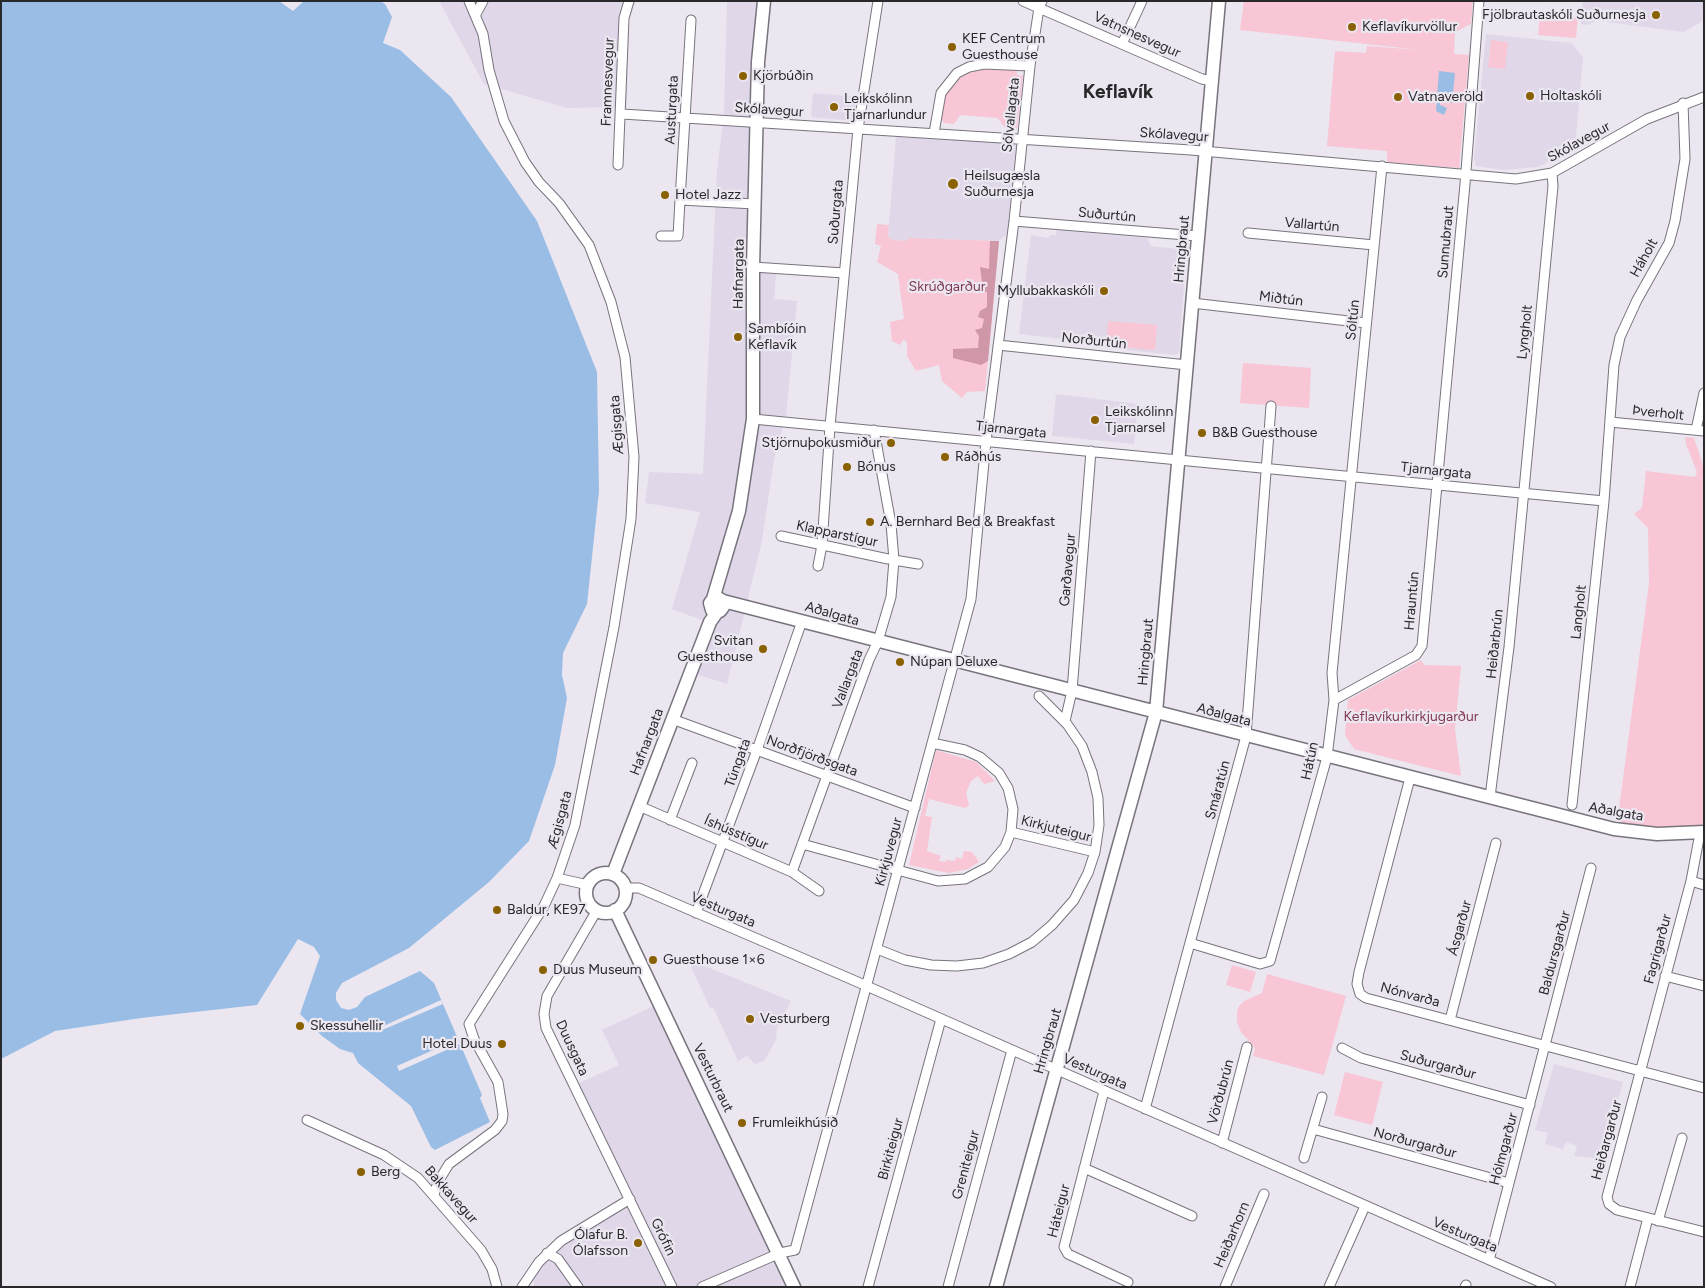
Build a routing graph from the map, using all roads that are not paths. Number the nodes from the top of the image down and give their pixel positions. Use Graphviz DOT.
graph roads {
  1 [pos="469,1"];
  2 [pos="483,1"];
  3 [pos="629,1"];
  4 [pos="764,1"];
  5 [pos="878,1"];
  6 [pos="1023,1"];
  7 [pos="1142,1"];
  8 [pos="1218,1"];
  9 [pos="1479,1"];
  10 [pos="1041,5"];
  11 [pos="476,14"];
  12 [pos="691,20"];
  13 [pos="1122,44"];
  14 [pos="1030,66"];
  15 [pos="1212,81"];
  16 [pos="1704,97"];
  17 [pos="1683,103"];
  18 [pos="622,114"];
  19 [pos="685,118"];
  20 [pos="757,123"];
  21 [pos="858,129"];
  22 [pos="934,133"];
  23 [pos="1022,139"];
  24 [pos="1206,151"];
  25 [pos="618,165"];
  26 [pos="1382,166"];
  27 [pos="1552,173"];
  28 [pos="1466,174"];
  29 [pos="680,200"];
  30 [pos="755,204"];
  31 [pos="1014,221"];
  32 [pos="1248,233"];
  33 [pos="661,236"];
  34 [pos="1198,236"];
  35 [pos="1374,245"];
  36 [pos="753,267"];
  37 [pos="844,273"];
  38 [pos="1192,303"];
  39 [pos="1366,323"];
  40 [pos="998,345"];
  41 [pos="1187,365"];
  42 [pos="1704,394"];
  43 [pos="1271,406"];
  44 [pos="753,419"];
  45 [pos="1610,422"];
  46 [pos="830,426"];
  47 [pos="874,430"];
  48 [pos="1700,431"];
  49 [pos="986,441"];
  50 [pos="1091,451"];
  51 [pos="1179,460"];
  52 [pos="1266,468"];
  53 [pos="1351,476"];
  54 [pos="1437,485"];
  55 [pos="1524,493"];
  56 [pos="1604,501"];
  57 [pos="781,536"];
  58 [pos="822,545"];
  59 [pos="891,559"];
  60 [pos="918,564"];
  61 [pos="818,566"];
  62 [pos="717,607"];
  63 [pos="802,621"];
  64 [pos="878,641"];
  65 [pos="954,661"];
  66 [pos="1072,691"];
  67 [pos="1039,696"];
  68 [pos="1334,700"];
  69 [pos="1156,712"];
  70 [pos="672,719"];
  71 [pos="1065,721"];
  72 [pos="1246,736"];
  73 [pos="932,742"];
  74 [pos="758,750"];
  75 [pos="1327,757"];
  76 [pos="692,763"];
  77 [pos="826,776"];
  78 [pos="1410,778"];
  79 [pos="1490,797"];
  80 [pos="1572,805"];
  81 [pos="639,806"];
  82 [pos="915,808"];
  83 [pos="670,820"];
  84 [pos="1011,832"];
  85 [pos="1702,832"];
  86 [pos="723,842"];
  87 [pos="1496,842"];
  88 [pos="802,844"];
  89 [pos="1095,852"];
  90 [pos="1591,868"];
  91 [pos="898,871"];
  92 [pos="792,872"];
  93 [pos="612,874"];
  94 [pos="557,878"];
  95 [pos="1690,881"];
  96 [pos="588,885"];
  97 [pos="1704,885"];
  98 [pos="626,888"];
  99 [pos="819,891"];
  100 [pos="597,910"];
  101 [pos="615,910"];
  102 [pos="696,913"];
  103 [pos="1190,943"];
  104 [pos="877,949"];
  105 [pos="1665,976"];
  106 [pos="867,986"];
  107 [pos="1704,986"];
  108 [pos="941,1019"];
  109 [pos="1450,1020"];
  110 [pos="1545,1046"];
  111 [pos="1247,1047"];
  112 [pos="1342,1048"];
  113 [pos="1012,1050"];
  114 [pos="1055,1070"];
  115 [pos="1640,1071"];
  116 [pos="1704,1088"];
  117 [pos="1104,1091"];
  118 [pos="1322,1097"];
  119 [pos="1530,1104"];
  120 [pos="1145,1109"];
  121 [pos="306,1120"];
  122 [pos="1313,1129"];
  123 [pos="1682,1138"];
  124 [pos="1222,1143"];
  125 [pos="1304,1158"];
  126 [pos="1084,1168"];
  127 [pos="1509,1183"];
  128 [pos="1264,1194"];
  129 [pos="434,1195"];
  130 [pos="630,1199"];
  131 [pos="1365,1206"];
  132 [pos="1192,1216"];
  133 [pos="1648,1218"];
  134 [pos="1658,1221"];
  135 [pos="1704,1232"];
  136 [pos="547,1253"];
  137 [pos="780,1253"];
  138 [pos="1489,1260"];
  139 [pos="1128,1282"];
  140 [pos="1332,1286"];
  141 [pos="497,1287"];
  142 [pos="522,1287"];
  143 [pos="578,1287"];
  144 [pos="672,1287"];
  145 [pos="702,1287"];
  146 [pos="794,1287"];
  147 [pos="868,1287"];
  148 [pos="948,1287"];
  149 [pos="996,1287"];
  150 [pos="1225,1287"];
  151 [pos="1551,1287"];
  152 [pos="1630,1287"];
  1 -- 11 [label="street, Ægisgata"];
  2 -- 11 [label="street"];
  3 -- 18 [label="street, Framnesvegur"];
  4 -- 20 [label="street, Hafnargata"];
  5 -- 21 [label="street, Suðurgata"];
  6 -- 10 [label="street, Vatnsnesvegur"];
  7 -- 13 [label="street"];
  8 -- 15 [label="street, Hringbraut"];
  9 -- 28 [label="street, Sunnubraut"];
  10 -- 13 [label="street, Vatnsnesvegur"];
  10 -- 14 [label="street, Sólvallagata"];
  11 -- 94 [label="street, Ægisgata"];
  12 -- 19 [label="street, Austurgata"];
  13 -- 15 [label="street, Vatnsnesvegur"];
  14 -- 22 [label="street"];
  14 -- 23 [label="street, Sólvallagata"];
  15 -- 24 [label="street, Hringbraut"];
  16 -- 17 [label="street, Skólavegur"];
  17 -- 27 [label="street, Skólavegur"];
  17 -- 45 [label="street, Háholt"];
  18 -- 19 [label="street, Skólavegur"];
  18 -- 25 [label="street, Framnesvegur"];
  19 -- 20 [label="street, Skólavegur"];
  19 -- 29 [label="street, Austurgata"];
  20 -- 21 [label="street, Skólavegur"];
  20 -- 30 [label="street, Hafnargata"];
  21 -- 22 [label="street, Skólavegur"];
  21 -- 37 [label="street, Suðurgata"];
  22 -- 23 [label="street, Skólavegur"];
  23 -- 24 [label="street, Skólavegur"];
  23 -- 31 [label="street, Sólvallagata"];
  24 -- 26 [label="street, Skólavegur"];
  24 -- 34 [label="street, Hringbraut"];
  26 -- 28 [label="street, Skólavegur"];
  26 -- 35 [label="street, Sóltún"];
  27 -- 28 [label="street, Skólavegur"];
  27 -- 55 [label="street, Lyngholt"];
  28 -- 54 [label="street, Sunnubraut"];
  29 -- 30 [label="street"];
  29 -- 33 [label="street, Austurgata"];
  30 -- 36 [label="street, Hafnargata"];
  31 -- 34 [label="street, Suðurtún"];
  31 -- 40 [label="street, Sólvallagata"];
  32 -- 35 [label="street, Vallartún"];
  34 -- 38 [label="street, Hringbraut"];
  35 -- 39 [label="street, Sóltún"];
  36 -- 37 [label="street"];
  36 -- 44 [label="street, Hafnargata"];
  37 -- 46 [label="street, Suðurgata"];
  38 -- 39 [label="street, Miðtún"];
  38 -- 41 [label="street, Hringbraut"];
  39 -- 53 [label="street, Sóltún"];
  40 -- 41 [label="street, Norðurtún"];
  40 -- 49 [label="street, Sólvallagata"];
  41 -- 51 [label="street, Hringbraut"];
  42 -- 48 [label="street"];
  43 -- 52 [label="street"];
  44 -- 46 [label="street, Tjarnargata"];
  44 -- 62 [label="street, Hafnargata"];
  45 -- 48 [label="street, Þverholt"];
  45 -- 56 [label="street, Langholt"];
  46 -- 47 [label="street, Tjarnargata"];
  46 -- 58 [label="street"];
  47 -- 49 [label="street, Tjarnargata"];
  47 -- 59 [label="street, Vallargata"];
  49 -- 50 [label="street, Tjarnargata"];
  49 -- 65 [label="street, Kirkjuvegur"];
  50 -- 51 [label="street, Tjarnargata"];
  50 -- 66 [label="street, Garðavegur"];
  51 -- 52 [label="street, Tjarnargata"];
  51 -- 69 [label="street, Hringbraut"];
  52 -- 53 [label="street, Tjarnargata"];
  52 -- 72 [label="street, Smáratún"];
  53 -- 54 [label="street, Tjarnargata"];
  53 -- 68 [label="street, Hátún"];
  54 -- 55 [label="street, Tjarnargata"];
  54 -- 68 [label="street, Hrauntún"];
  55 -- 56 [label="street, Tjarnargata"];
  55 -- 79 [label="street, Heiðarbrún"];
  56 -- 80 [label="street, Langholt"];
  57 -- 58 [label="street, Klapparstígur"];
  58 -- 59 [label="street, Klapparstígur"];
  58 -- 61 [label="street"];
  59 -- 60 [label="street, Klapparstígur"];
  59 -- 64 [label="street, Vallargata"];
  62 -- 63 [label="street, Aðalgata"];
  62 -- 70 [label="street, Hafnargata"];
  63 -- 64 [label="street, Aðalgata"];
  63 -- 74 [label="street, Túngata"];
  64 -- 65 [label="street, Aðalgata"];
  64 -- 77 [label="street, Vallargata"];
  65 -- 66 [label="street, Aðalgata"];
  65 -- 73 [label="street, Kirkjuvegur"];
  66 -- 69 [label="street, Aðalgata"];
  66 -- 71 [label="street, Garðavegur"];
  67 -- 71 [label="street"];
  68 -- 75 [label="street, Hátún"];
  69 -- 72 [label="street, Aðalgata"];
  69 -- 114 [label="street, Hringbraut"];
  70 -- 74 [label="street, Norðfjörðsgata"];
  70 -- 81 [label="street, Hafnargata"];
  71 -- 89 [label="street"];
  72 -- 75 [label="street, Aðalgata"];
  72 -- 103 [label="street, Smáratún"];
  73 -- 82 [label="street, Kirkjuvegur"];
  73 -- 84 [label="street, Kirkjuteigur"];
  74 -- 77 [label="street, Norðfjörðsgata"];
  74 -- 86 [label="street, Túngata"];
  75 -- 78 [label="street, Aðalgata"];
  75 -- 103 [label="street, Hátún"];
  76 -- 83 [label="street"];
  77 -- 82 [label="street, Norðfjörðsgata"];
  77 -- 88 [label="street, Vallargata"];
  78 -- 79 [label="street, Aðalgata"];
  78 -- 109 [label="street, Nónvarða"];
  79 -- 85 [label="street, Aðalgata"];
  81 -- 83 [label="street, Íshússtígur"];
  81 -- 93 [label="street, Hafnargata"];
  82 -- 91 [label="street, Kirkjuvegur"];
  83 -- 86 [label="street, Íshússtígur"];
  84 -- 89 [label="street, Kirkjuteigur"];
  84 -- 91 [label="street, Kirkjuteigur"];
  85 -- 95 [label="street, Fagrigarður"];
  86 -- 92 [label="street, Íshússtígur"];
  86 -- 102 [label="street, Túngata"];
  87 -- 109 [label="street, Ásgarður"];
  88 -- 91 [label="street, Kirkjuteigur"];
  88 -- 92 [label="street, Vallargata"];
  89 -- 104 [label="street"];
  90 -- 110 [label="street, Baldursgarður"];
  91 -- 104 [label="street, Kirkjuvegur"];
  92 -- 99 [label="street, Íshússtígur"];
  93 -- 96 [label="street"];
  93 -- 98 [label="street"];
  94 -- 96 [label="street"];
  94 -- 129 [label="street, Ægisgata"];
  95 -- 97 [label="street"];
  95 -- 105 [label="street, Fagrigarður"];
  96 -- 100 [label="street"];
  98 -- 101 [label="street"];
  98 -- 102 [label="street, Vesturgata"];
  100 -- 101 [label="street"];
  100 -- 130 [label="street, Duusgata"];
  101 -- 137 [label="street, Vesturbraut"];
  102 -- 106 [label="street, Vesturgata"];
  103 -- 120 [label="street, Smáratún"];
  104 -- 106 [label="street, Kirkjuvegur"];
  105 -- 107 [label="street"];
  105 -- 115 [label="street, Fagrigarður"];
  106 -- 108 [label="street, Vesturgata"];
  106 -- 137 [label="street, Kirkjuvegur"];
  108 -- 113 [label="street, Vesturgata"];
  108 -- 147 [label="street, Birkiteigur"];
  109 -- 110 [label="street, Nónvarða"];
  110 -- 115 [label="street, Nónvarða"];
  110 -- 119 [label="street, Hólmgarður"];
  111 -- 124 [label="street, Vörðubrún"];
  112 -- 119 [label="street, Suðurgarður"];
  113 -- 114 [label="street, Vesturgata"];
  113 -- 148 [label="street, Greniteigur"];
  114 -- 117 [label="street, Vesturgata"];
  114 -- 149 [label="street, Hringbraut"];
  115 -- 116 [label="street, Nónvarða"];
  115 -- 133 [label="street, Heiðargarður"];
  117 -- 120 [label="street, Vesturgata"];
  117 -- 126 [label="street, Háteigur"];
  118 -- 122 [label="street"];
  119 -- 127 [label="street, Hólmgarður"];
  120 -- 124 [label="street, Vesturgata"];
  121 -- 129 [label="street, Bakkavegur"];
  122 -- 125 [label="street"];
  122 -- 127 [label="street, Norðurgarður"];
  123 -- 134 [label="street"];
  124 -- 131 [label="street, Vesturgata"];
  126 -- 132 [label="street"];
  126 -- 139 [label="street, Háteigur"];
  127 -- 138 [label="street, Hólmgarður"];
  128 -- 150 [label="street, Heiðarhorn"];
  129 -- 141 [label="street, Bakkavegur"];
  130 -- 136 [label="street"];
  130 -- 144 [label="street, Grófin"];
  131 -- 138 [label="street, Vesturgata"];
  131 -- 140 [label="street"];
  133 -- 134 [label="street, Heiðargarður"];
  133 -- 152 [label="street"];
  134 -- 135 [label="street, Heiðargarður"];
  136 -- 142 [label="street"];
  136 -- 143 [label="street"];
  137 -- 145 [label="street"];
  137 -- 146 [label="street, Vesturbraut"];
  138 -- 151 [label="street, Vesturgata"];
}
